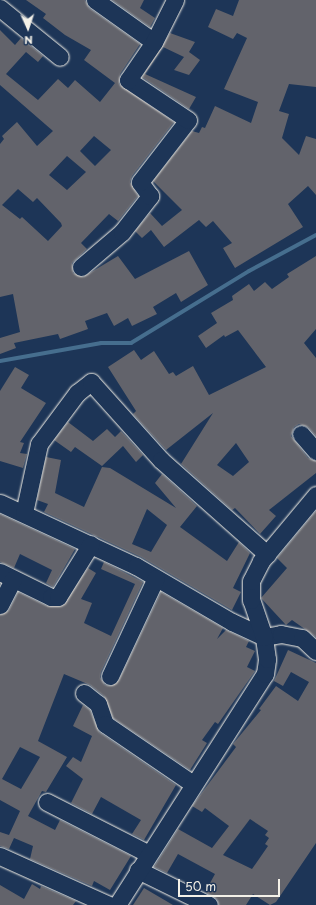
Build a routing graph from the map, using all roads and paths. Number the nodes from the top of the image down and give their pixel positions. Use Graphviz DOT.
graph roads {
  1 [pos="95,0"];
  2 [pos="175,0"];
  3 [pos="0,8"];
  4 [pos="154,42"];
  5 [pos="60,57"];
  6 [pos="81,267"];
  7 [pos="301,434"];
  8 [pos="316,451"];
  9 [pos="316,495"];
  10 [pos="0,503"];
  11 [pos="24,513"];
  12 [pos="91,544"];
  13 [pos="267,554"];
  14 [pos="7,576"];
  15 [pos="156,578"];
  16 [pos="0,605"];
  17 [pos="264,637"];
  18 [pos="316,651"];
  19 [pos="110,676"];
  20 [pos="84,693"];
  21 [pos="193,784"];
  22 [pos="47,802"];
  23 [pos="147,853"];
  24 [pos="0,856"];
  25 [pos="138,870"];
  26 [pos="109,905"];
  27 [pos="117,905"];
  28 [pos="209,905"];
  1 -- 4 [label="street"];
  2 -- 4 [label="street"];
  3 -- 5 [label="street"];
  4 -- 6 [label="street"];
  7 -- 8 [label="street"];
  9 -- 13 [label="street"];
  10 -- 11 [label="street"];
  11 -- 12 [label="street"];
  11 -- 13 [label="street"];
  12 -- 14 [label="street"];
  12 -- 15 [label="street"];
  13 -- 17 [label="street"];
  14 -- 16 [label="street"];
  15 -- 17 [label="street"];
  15 -- 19 [label="street"];
  17 -- 18 [label="street"];
  17 -- 21 [label="street"];
  20 -- 21 [label="street"];
  21 -- 23 [label="street"];
  22 -- 23 [label="street"];
  23 -- 25 [label="street"];
  24 -- 26 [label="street"];
  25 -- 27 [label="street"];
  25 -- 28 [label="street"];
}
